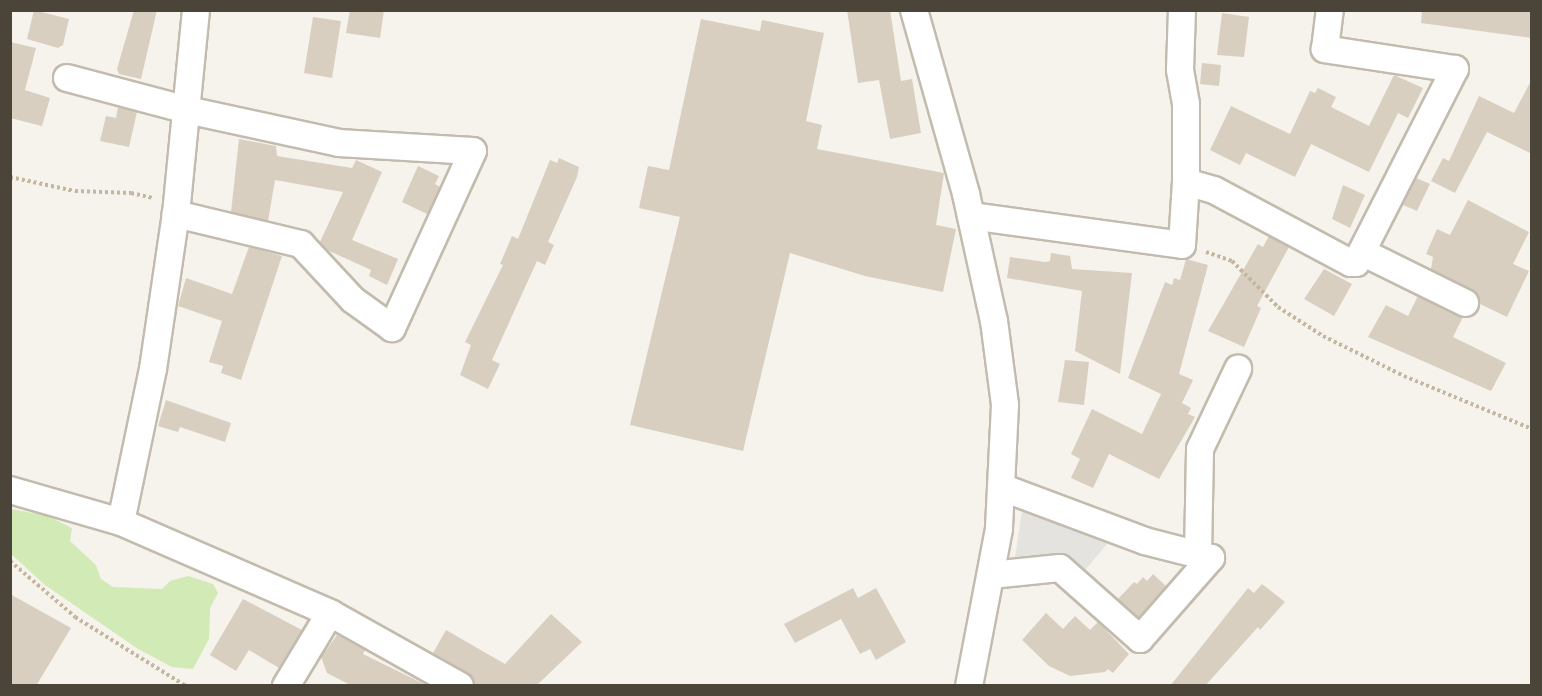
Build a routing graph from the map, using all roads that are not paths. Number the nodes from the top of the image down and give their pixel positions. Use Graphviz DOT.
graph roads {
  1 [pos="196,10"];
  2 [pos="914,10"];
  3 [pos="1182,10"];
  4 [pos="1330,10"];
  5 [pos="67,78"];
  6 [pos="187,110"];
  7 [pos="1186,182"];
  8 [pos="176,214"];
  9 [pos="970,216"];
  10 [pos="1362,252"];
  11 [pos="1465,303"];
  12 [pos="1238,369"];
  13 [pos="1003,488"];
  14 [pos="10,490"];
  15 [pos="121,522"];
  16 [pos="1198,555"];
  17 [pos="992,575"];
  18 [pos="330,613"];
  19 [pos="286,686"];
  20 [pos="460,686"];
  21 [pos="969,686"];
  1 -- 6 [label="street"];
  2 -- 9 [label="street"];
  3 -- 7 [label="street"];
  4 -- 10 [label="street"];
  5 -- 6 [label="street"];
  6 -- 8 [label="street"];
  6 -- 8 [label="street"];
  7 -- 9 [label="street"];
  7 -- 10 [label="street"];
  8 -- 15 [label="street"];
  9 -- 13 [label="street"];
  10 -- 11 [label="street"];
  12 -- 16 [label="street"];
  13 -- 16 [label="street"];
  13 -- 17 [label="street"];
  14 -- 15 [label="street"];
  15 -- 18 [label="street"];
  16 -- 17 [label="street"];
  17 -- 21 [label="street"];
  18 -- 19 [label="street"];
  18 -- 20 [label="street"];
}
